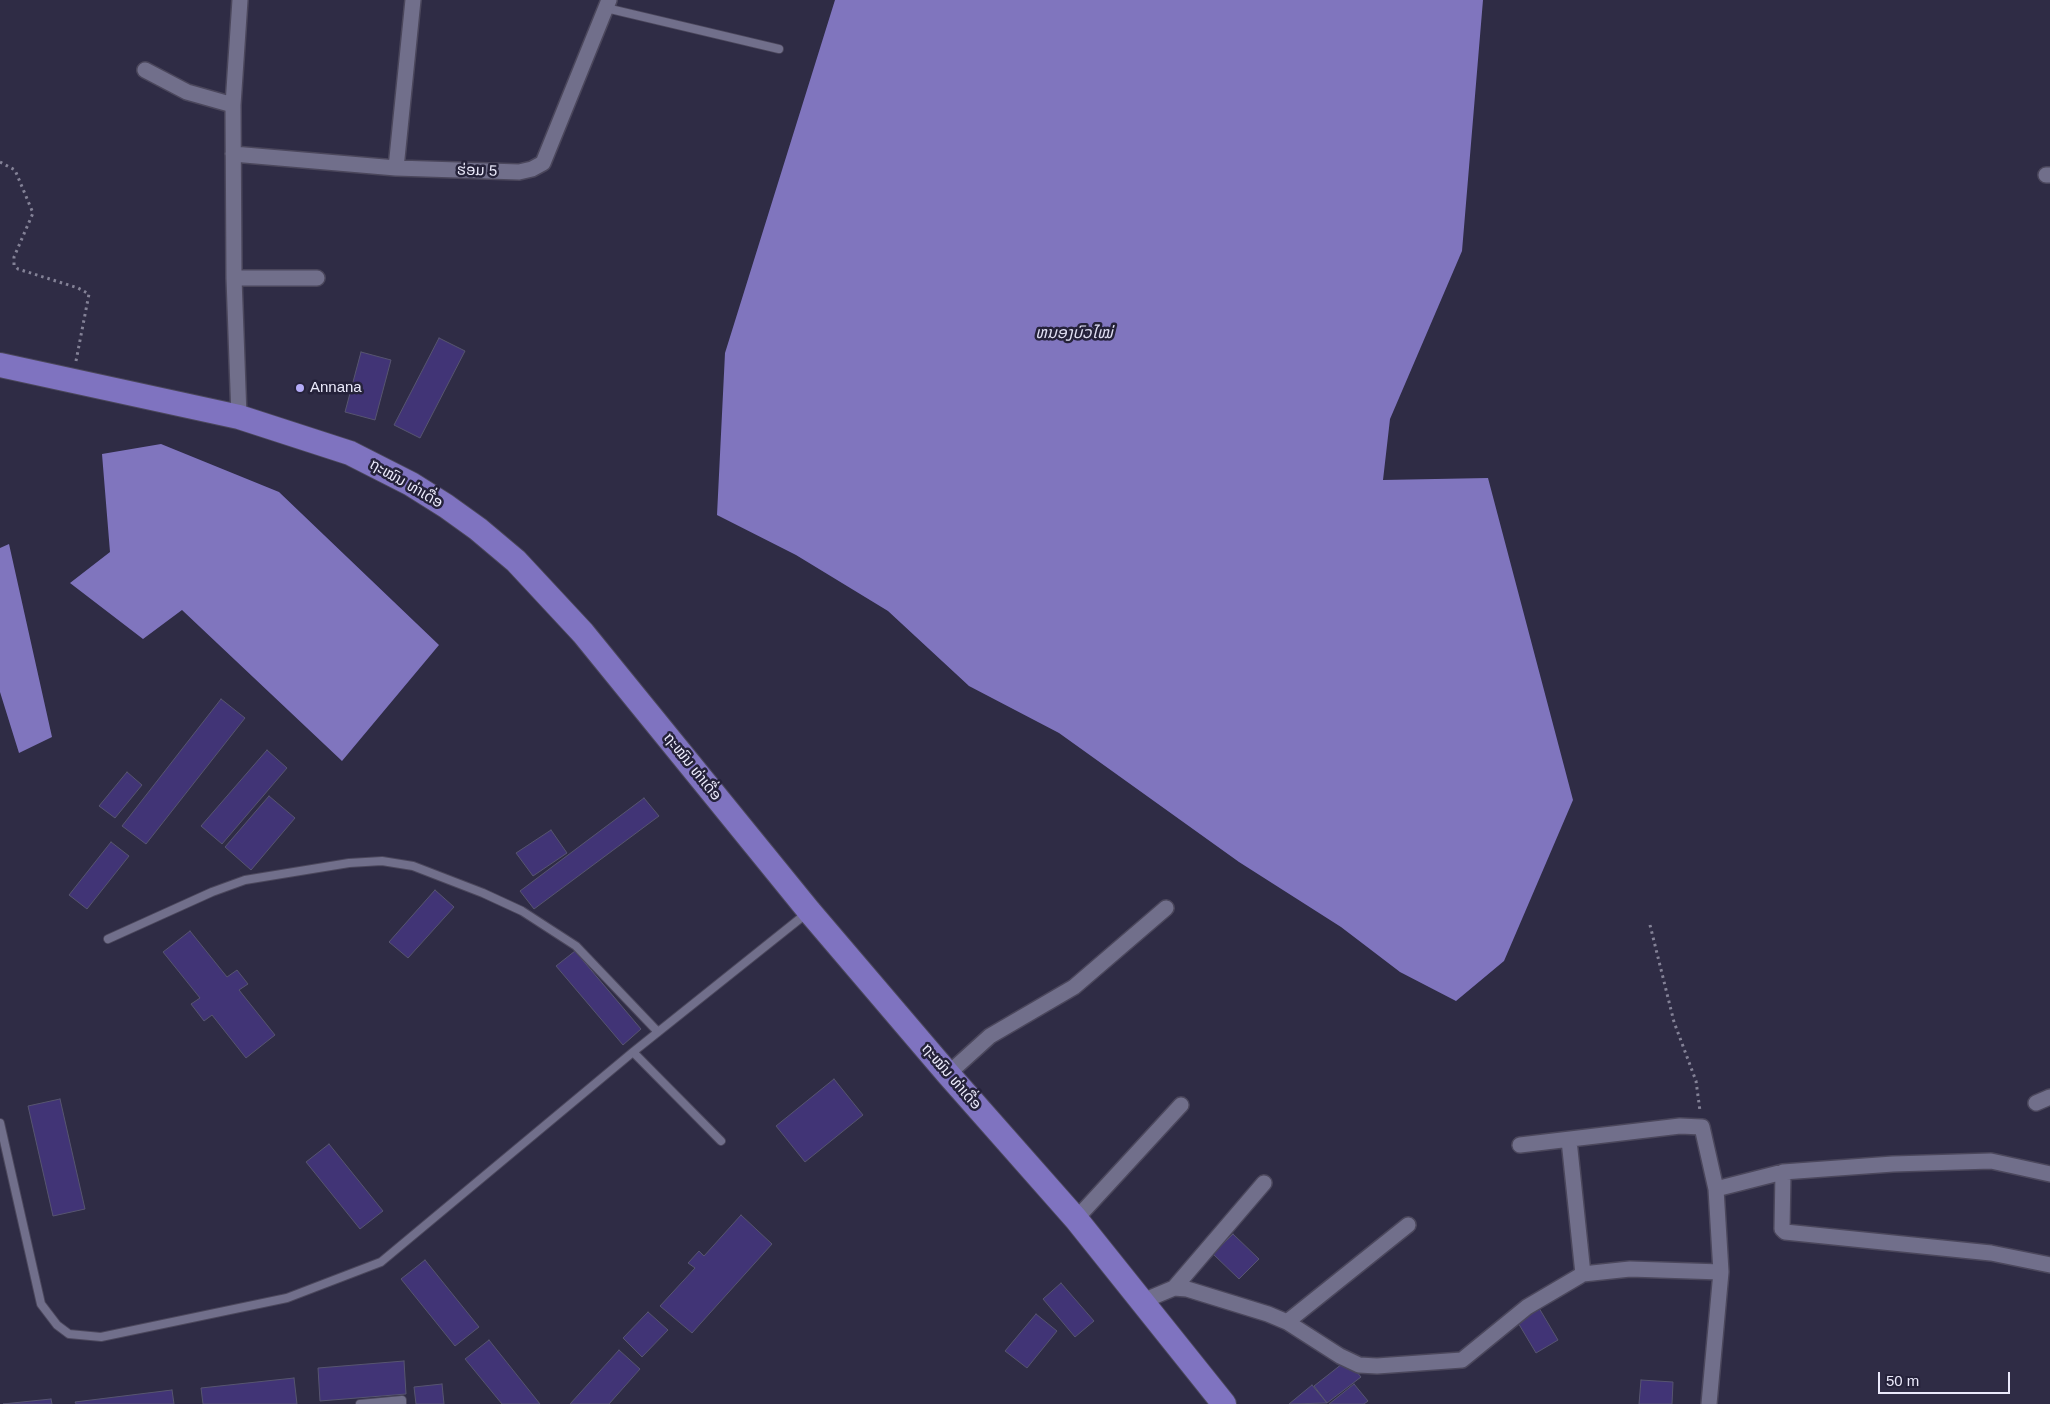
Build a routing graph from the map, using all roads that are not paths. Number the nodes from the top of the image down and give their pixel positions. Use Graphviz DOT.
graph roads {
  1 [pos="240,0"];
  2 [pos="413,0"];
  3 [pos="607,4"];
  4 [pos="779,49"];
  5 [pos="146,70"];
  6 [pos="233,105"];
  7 [pos="233,154"];
  8 [pos="396,168"];
  9 [pos="234,278"];
  10 [pos="317,278"];
  11 [pos="0,365"];
  12 [pos="239,417"];
  13 [pos="1166,908"];
  14 [pos="809,911"];
  15 [pos="108,939"];
  16 [pos="658,1032"];
  17 [pos="633,1052"];
  18 [pos="948,1074"];
  19 [pos="1181,1106"];
  20 [pos="0,1123"];
  21 [pos="1569,1140"];
  22 [pos="721,1141"];
  23 [pos="1520,1145"];
  24 [pos="1783,1172"];
  25 [pos="2050,1174"];
  26 [pos="1264,1183"];
  27 [pos="1716,1189"];
  28 [pos="1076,1220"];
  29 [pos="1408,1225"];
  30 [pos="2050,1265"];
  31 [pos="1722,1272"];
  32 [pos="1583,1274"];
  33 [pos="1174,1288"];
  34 [pos="1143,1301"];
  35 [pos="1287,1322"];
  36 [pos="360,1404"];
  37 [pos="402,1404"];
  38 [pos="1224,1404"];
  39 [pos="1709,1404"];
  1 -- 6 [label="street"];
  2 -- 8 [label="street"];
  3 -- 4 [label="lane"];
  3 -- 8 [label="street, ຮ່ອມ 5"];
  5 -- 6 [label="street"];
  6 -- 7 [label="street"];
  7 -- 8 [label="street, ຮ່ອມ 5"];
  7 -- 9 [label="street"];
  9 -- 10 [label="street"];
  9 -- 12 [label="street"];
  11 -- 12 [label="main road, ຖະໝົນ ທ່າເດື່ອ"];
  12 -- 14 [label="main road, ຖະໝົນ ທ່າເດື່ອ"];
  13 -- 18 [label="street"];
  14 -- 16 [label="lane"];
  14 -- 18 [label="main road, ຖະໝົນ ທ່າເດື່ອ"];
  15 -- 16 [label="lane"];
  16 -- 17 [label="lane"];
  17 -- 20 [label="lane"];
  17 -- 22 [label="lane"];
  18 -- 28 [label="main road, ຖະໝົນ ທ່າເດື່ອ"];
  19 -- 28 [label="street"];
  21 -- 23 [label="street"];
  21 -- 27 [label="street"];
  21 -- 32 [label="street"];
  24 -- 25 [label="street"];
  24 -- 27 [label="street"];
  24 -- 30 [label="street"];
  26 -- 33 [label="street"];
  27 -- 31 [label="street"];
  28 -- 34 [label="main road, ຖະໝົນ ທ່າເດື່ອ"];
  29 -- 35 [label="street"];
  31 -- 32 [label="street"];
  31 -- 39 [label="street"];
  32 -- 35 [label="street"];
  33 -- 34 [label="street"];
  33 -- 35 [label="street"];
  34 -- 38 [label="main road, ຖະໝົນ ທ່າເດື່ອ"];
  36 -- 37 [label="lane"];
}
